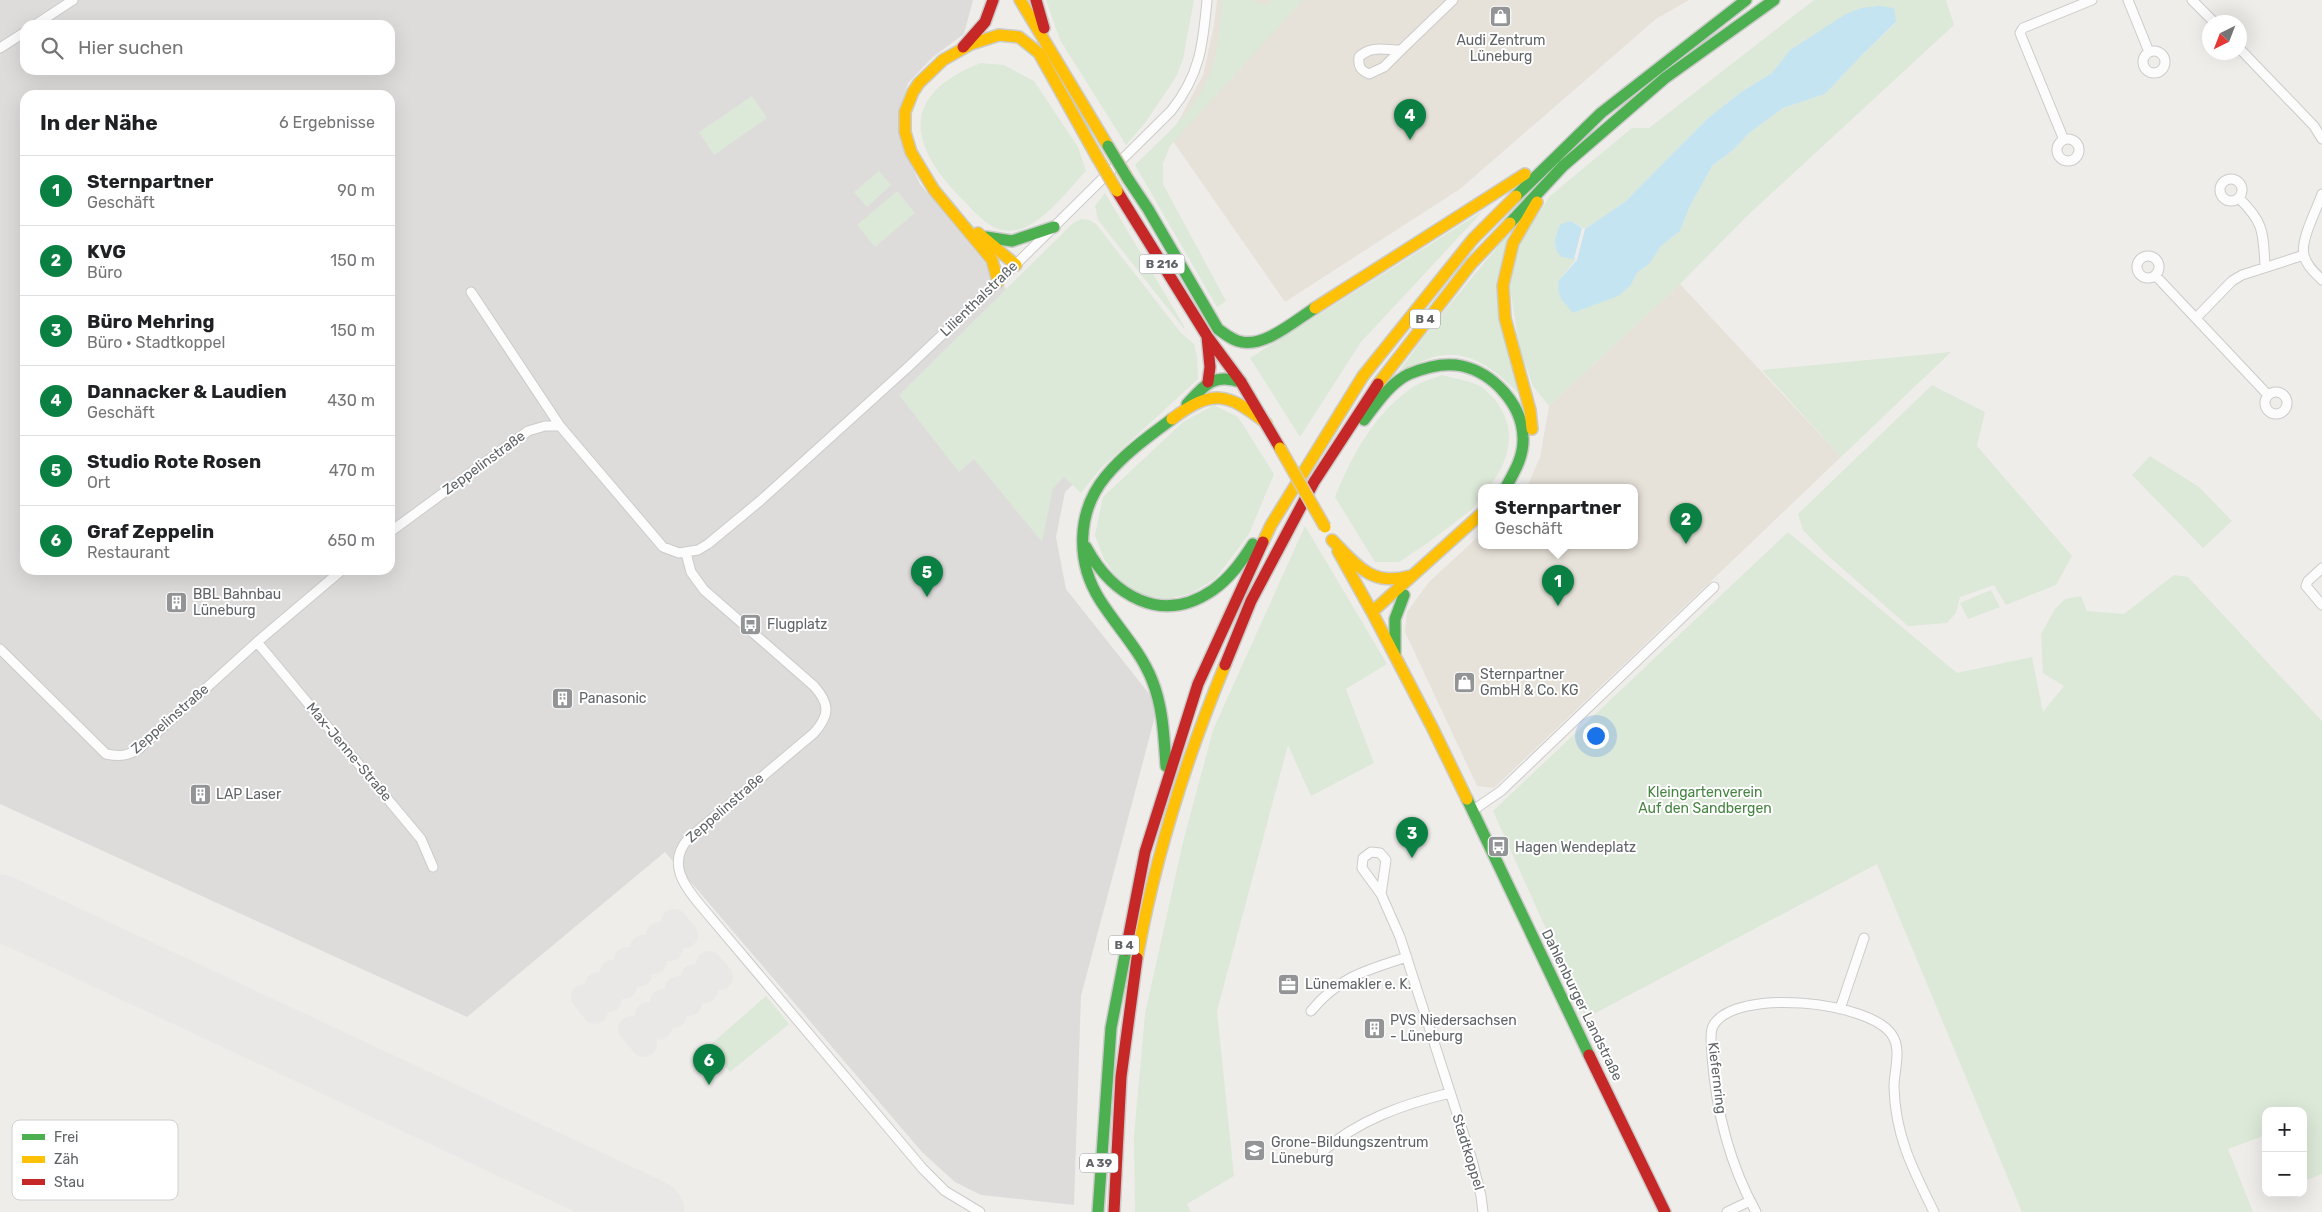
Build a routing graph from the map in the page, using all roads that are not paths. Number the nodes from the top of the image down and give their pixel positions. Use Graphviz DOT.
graph roads {
  1 [pos="74,0"];
  2 [pos="994,0"];
  3 [pos="1008,0"];
  4 [pos="1020,0"];
  5 [pos="1036,0"];
  6 [pos="1207,0"];
  7 [pos="1453,0"];
  8 [pos="1746,0"];
  9 [pos="1774,0"];
  10 [pos="2092,0"];
  11 [pos="2128,0"];
  12 [pos="2192,0"];
  13 [pos="2207,15"];
  14 [pos="43,20"];
  15 [pos="20,35"];
  16 [pos="963,47"];
  17 [pos="0,48"];
  18 [pos="1401,50"];
  19 [pos="1044,51"];
  20 [pos="2149,52"];
  21 [pos="2247,56"];
  22 [pos="2322,139"];
  23 [pos="2064,140"];
  24 [pos="1539,169"];
  25 [pos="1550,180"];
  26 [pos="2322,194"];
  27 [pos="2239,198"];
  28 [pos="951,209"];
  29 [pos="1054,227"];
  30 [pos="980,234"];
  31 [pos="2304,255"];
  32 [pos="1016,264"];
  33 [pos="2264,266"];
  34 [pos="2155,275"];
  35 [pos="2322,280"];
  36 [pos="998,282"];
  37 [pos="471,292"];
  38 [pos="2196,318"];
  39 [pos="1218,329"];
  40 [pos="1207,336"];
  41 [pos="1208,382"];
  42 [pos="1241,382"];
  43 [pos="2268,395"];
  44 [pos="1177,415"];
  45 [pos="1266,423"];
  46 [pos="560,426"];
  47 [pos="1318,474"];
  48 [pos="1508,484"];
  49 [pos="1516,484"];
  50 [pos="1276,515"];
  51 [pos="1478,517"];
  52 [pos="1478,525"];
  53 [pos="395,528"];
  54 [pos="1082,538"];
  55 [pos="1332,540"];
  56 [pos="686,553"];
  57 [pos="2322,568"];
  58 [pos="1416,573"];
  59 [pos="336,575"];
  60 [pos="1714,587"];
  61 [pos="1404,595"];
  62 [pos="2322,605"];
  63 [pos="1372,612"];
  64 [pos="257,642"];
  65 [pos="0,649"];
  66 [pos="1397,657"];
  67 [pos="1166,776"];
  68 [pos="1472,811"];
  69 [pos="433,867"];
  70 [pos="1381,894"];
  71 [pos="1864,938"];
  72 [pos="1407,957"];
  73 [pos="1840,1009"];
  74 [pos="1310,1011"];
  75 [pos="1450,1093"];
  76 [pos="1102,1119"];
  77 [pos="1322,1152"];
  78 [pos="1750,1201"];
  79 [pos="1114,1207"];
  80 [pos="980,1212"];
  81 [pos="1098,1212"];
  82 [pos="1482,1212"];
  83 [pos="1664,1212"];
  84 [pos="1727,1212"];
  85 [pos="1756,1212"];
  86 [pos="1934,1212"];
  1 -- 14 [label="street"];
  2 -- 16 [label="main road"];
  3 -- 19 [label="main road, B 216"];
  4 -- 19 [label="main road, B 216"];
  5 -- 19 [label="main road"];
  6 -- 29 [label="street, Lilienthalstraße"];
  7 -- 18 [label="street"];
  8 -- 24 [label="main road, B 4"];
  9 -- 25 [label="main road, B 4"];
  10 -- 23 [label="street"];
  11 -- 20 [label="street"];
  12 -- 13 [label="street"];
  15 -- 17 [label="street"];
  16 -- 19 [label="main road"];
  16 -- 28 [label="main road"];
  19 -- 39 [label="main road, B 216, bridge"];
  19 -- 40 [label="main road, B 216, bridge"];
  21 -- 22 [label="street"];
  24 -- 39 [label="main road"];
  24 -- 50 [label="main road, B 4"];
  25 -- 47 [label="main road, B 4"];
  25 -- 49 [label="main road"];
  26 -- 31 [label="street"];
  27 -- 33 [label="street"];
  28 -- 30 [label="main road"];
  28 -- 36 [label="main road"];
  29 -- 30 [label="main road"];
  29 -- 32 [label="street, Lilienthalstraße"];
  30 -- 32 [label="main road"];
  31 -- 33 [label="street"];
  31 -- 35 [label="street"];
  32 -- 36 [label="street, Lilienthalstraße"];
  33 -- 38 [label="street"];
  34 -- 38 [label="street"];
  36 -- 56 [label="street, Lilienthalstraße"];
  37 -- 46 [label="street"];
  38 -- 43 [label="street"];
  39 -- 42 [label="main road, B 216"];
  40 -- 41 [label="main road"];
  40 -- 42 [label="main road, B 216"];
  41 -- 42 [label="main road"];
  41 -- 44 [label="main road"];
  42 -- 45 [label="main road, B 216"];
  44 -- 45 [label="main road"];
  44 -- 54 [label="main road"];
  45 -- 55 [label="main road, B 216, bridge"];
  46 -- 53 [label="street, Zeppelinstraße"];
  46 -- 56 [label="street"];
  47 -- 48 [label="main road"];
  47 -- 79 [label="main road, B 4"];
  50 -- 54 [label="main road"];
  50 -- 67 [label="main road, B 4"];
  51 -- 58 [label="main road"];
  52 -- 61 [label="main road"];
  54 -- 67 [label="main road"];
  55 -- 58 [label="main road"];
  55 -- 63 [label="main road, B 216"];
  56 -- 80 [label="street, Zeppelinstraße"];
  57 -- 62 [label="street"];
  58 -- 63 [label="main road"];
  59 -- 64 [label="street, Zeppelinstraße"];
  60 -- 68 [label="street"];
  61 -- 63 [label="main road"];
  61 -- 66 [label="main road"];
  63 -- 66 [label="main road, B 216"];
  64 -- 65 [label="street, Zeppelinstraße"];
  64 -- 69 [label="street, Max-Jenne-Straße"];
  66 -- 68 [label="main road, Dahlenburger Landstraße"];
  67 -- 76 [label="main road, B 4"];
  68 -- 83 [label="main road, Dahlenburger Landstraße"];
  70 -- 72 [label="street, Stadtkoppel"];
  71 -- 73 [label="street"];
  72 -- 74 [label="street"];
  72 -- 75 [label="street, Stadtkoppel"];
  73 -- 78 [label="street, Kiefernring"];
  73 -- 86 [label="street, Kiefernring"];
  75 -- 77 [label="street"];
  75 -- 82 [label="street, Stadtkoppel"];
  76 -- 81 [label="main road, A 39"];
  78 -- 84 [label="street"];
  78 -- 85 [label="street, Kiefernring"];
}
